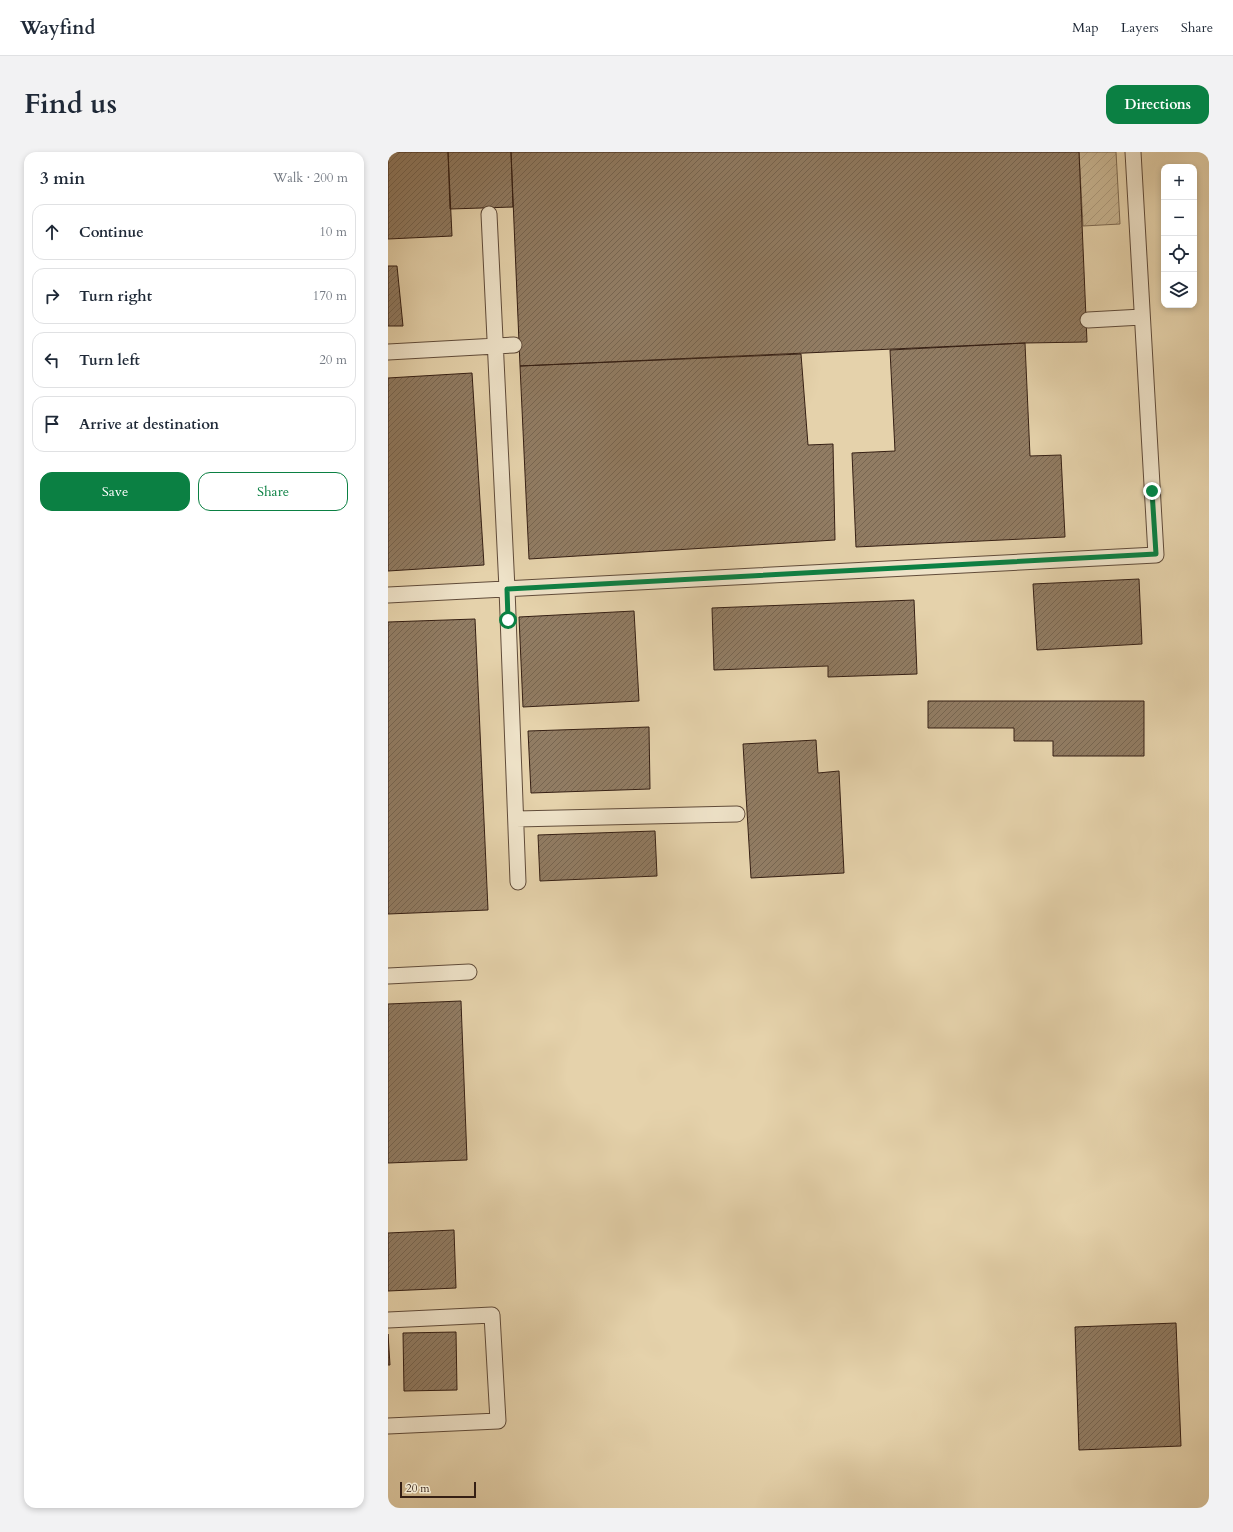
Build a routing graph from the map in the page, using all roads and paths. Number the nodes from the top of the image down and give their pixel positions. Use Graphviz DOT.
graph roads {
  1 [pos="1132,152"];
  2 [pos="489,214"];
  3 [pos="1142,317"];
  4 [pos="1088,320"];
  5 [pos="514,345"];
  6 [pos="495,346"];
  7 [pos="388,352"];
  8 [pos="507,589"];
  9 [pos="388,595"];
  10 [pos="737,814"];
  11 [pos="516,819"];
  12 [pos="518,882"];
  13 [pos="469,972"];
  14 [pos="388,976"];
  15 [pos="388,1320"];
  16 [pos="388,1426"];
  1 -- 3 [label="lane"];
  2 -- 6 [label="lane"];
  3 -- 4 [label="lane"];
  3 -- 8 [label="lane"];
  5 -- 6 [label="lane"];
  6 -- 7 [label="lane"];
  6 -- 8 [label="lane"];
  8 -- 9 [label="lane"];
  8 -- 11 [label="lane"];
  10 -- 11 [label="lane"];
  11 -- 12 [label="lane"];
  13 -- 14 [label="lane"];
  15 -- 16 [label="lane"];
}
